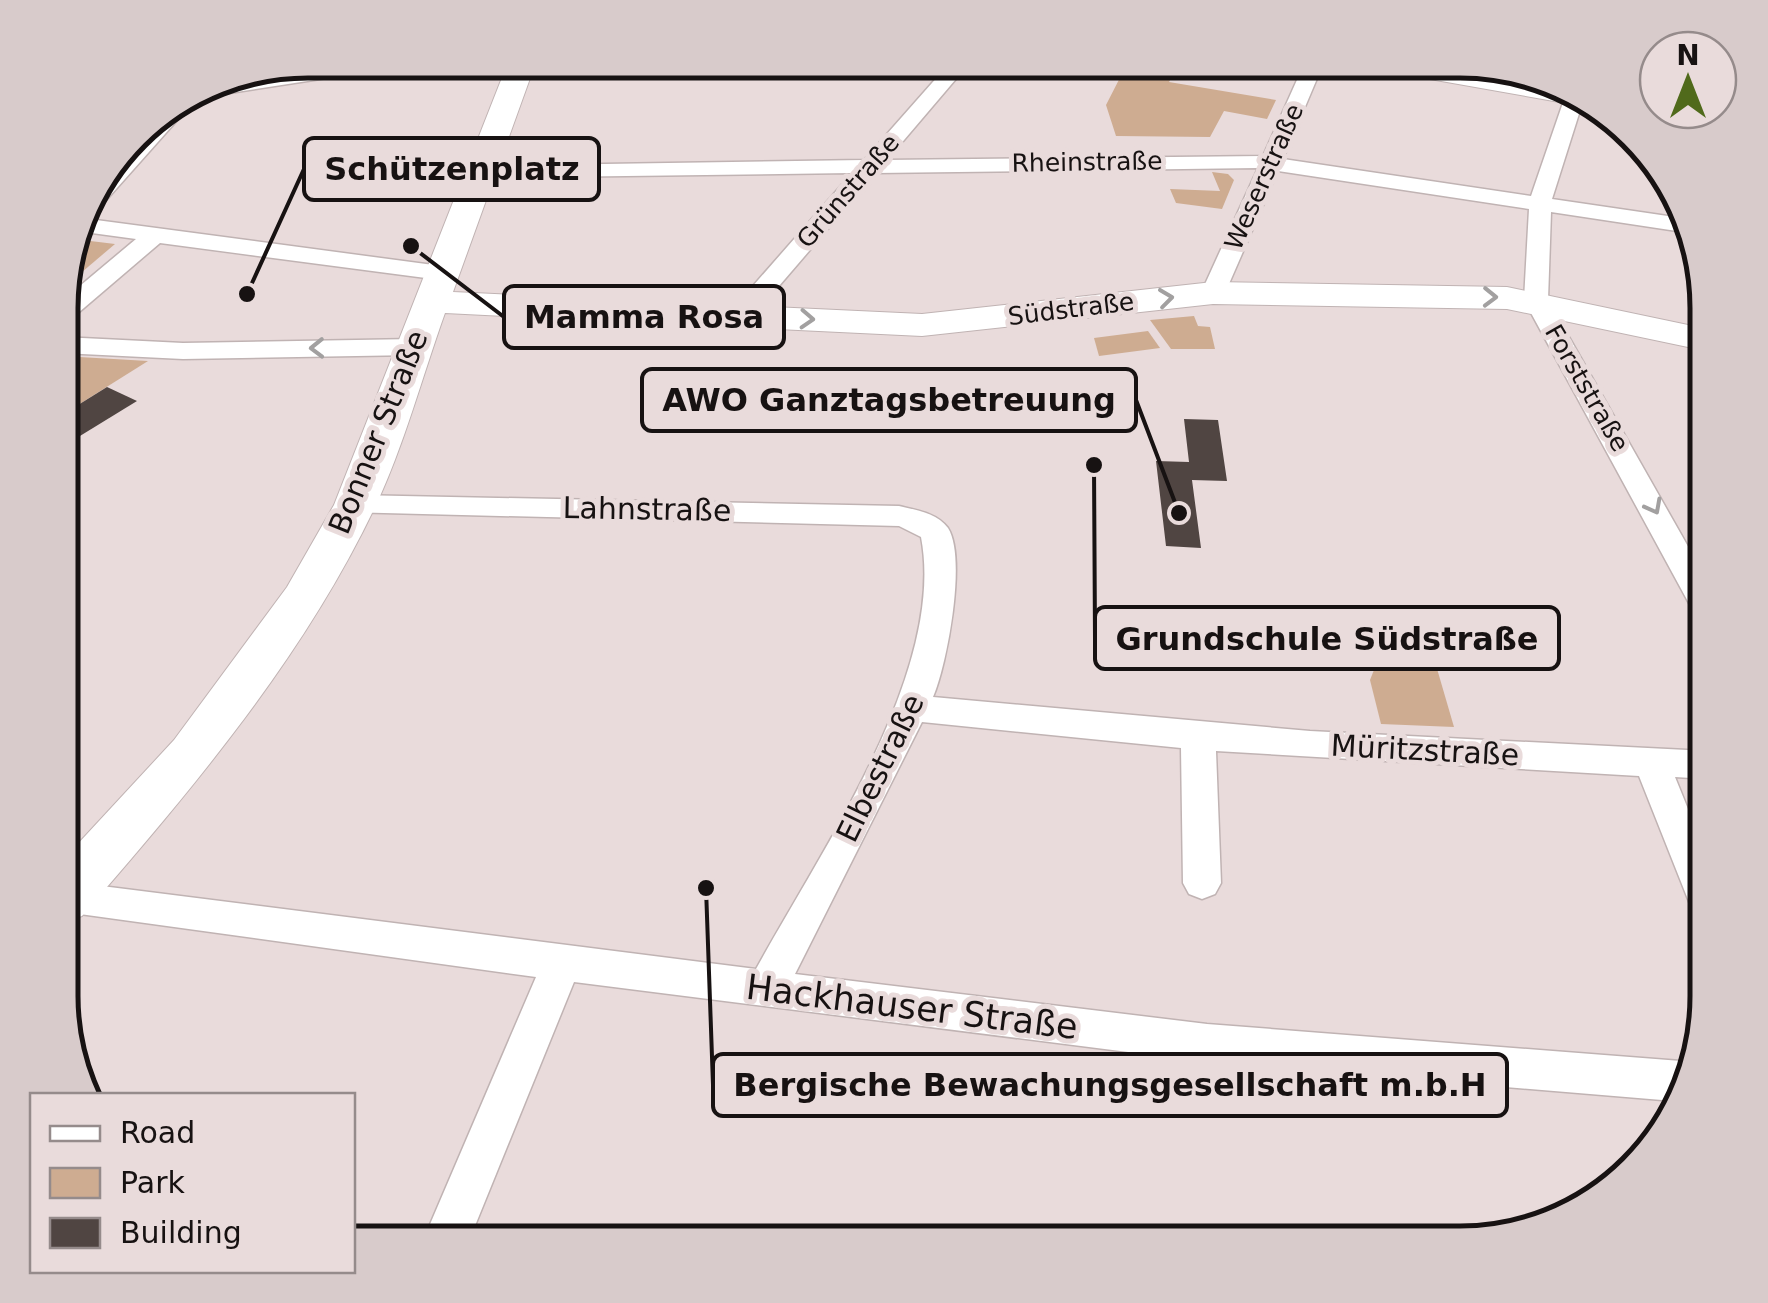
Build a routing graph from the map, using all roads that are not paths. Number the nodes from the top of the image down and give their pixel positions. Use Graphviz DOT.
graph roads {
  1 [pos="516,78"];
  2 [pos="946,78"];
  3 [pos="1308,78"];
  4 [pos="1472,78"];
  5 [pos="1527,88"];
  6 [pos="1571,106"];
  7 [pos="1270,162"];
  8 [pos="869,166"];
  9 [pos="480,172"];
  10 [pos="1540,202"];
  11 [pos="1675,224"];
  12 [pos="92,227"];
  13 [pos="154,236"];
  14 [pos="436,287"];
  15 [pos="1213,292"];
  16 [pos="78,300"];
  17 [pos="1536,300"];
  18 [pos="740,316"];
  19 [pos="1690,336"];
  20 [pos="78,346"];
  21 [pos="414,346"];
  22 [pos="355,505"];
  23 [pos="935,532"];
  24 [pos="1690,575"];
  25 [pos="913,708"];
  26 [pos="1198,737"];
  27 [pos="1652,763"];
  28 [pos="1690,765"];
  29 [pos="1690,856"];
  30 [pos="78,882"];
  31 [pos="1202,883"];
  32 [pos="78,900"];
  33 [pos="562,963"];
  34 [pos="766,989"];
  35 [pos="1674,1080"];
  36 [pos="451,1225"];
  1 -- 9 [label="main road, Bonner Straße"];
  2 -- 8 [label="street, Grünstraße"];
  3 -- 7 [label="street, Weserstraße"];
  4 -- 5 [label="main road"];
  6 -- 10 [label="street, Forststraße"];
  7 -- 8 [label="street, Rheinstraße"];
  7 -- 10 [label="street, Rheinstraße"];
  7 -- 15 [label="street, Weserstraße"];
  8 -- 9 [label="street, Rheinstraße"];
  8 -- 18 [label="street, Grünstraße"];
  9 -- 14 [label="main road, Bonner Straße"];
  10 -- 11 [label="street, Rheinstraße"];
  10 -- 17 [label="street, Forststraße"];
  12 -- 13 [label="street"];
  13 -- 14 [label="street"];
  13 -- 16 [label="street"];
  14 -- 18 [label="main road, Südstraße"];
  14 -- 21 [label="main road, Bonner Straße"];
  15 -- 17 [label="main road, Südstraße, one-way"];
  18 -- 15 [label="main road, Südstraße, one-way"];
  17 -- 19 [label="main road, Südstraße"];
  17 -- 24 [label="street, Forststraße, one-way"];
  21 -- 20 [label="street, one-way"];
  21 -- 22 [label="main road, Bonner Straße"];
  22 -- 23 [label="street, Lahnstraße"];
  22 -- 30 [label="main road, Bonner Straße"];
  23 -- 25 [label="street, Elbestraße"];
  25 -- 26 [label="street, Müritzstraße"];
  25 -- 34 [label="street, Elbestraße"];
  26 -- 27 [label="street, Müritzstraße"];
  26 -- 31 [label="street"];
  27 -- 28 [label="street, Müritzstraße"];
  27 -- 29 [label="street"];
  32 -- 33 [label="street, Hackhauser Straße"];
  33 -- 34 [label="street, Hackhauser Straße"];
  33 -- 36 [label="street"];
  34 -- 35 [label="street, Hackhauser Straße"];
}
